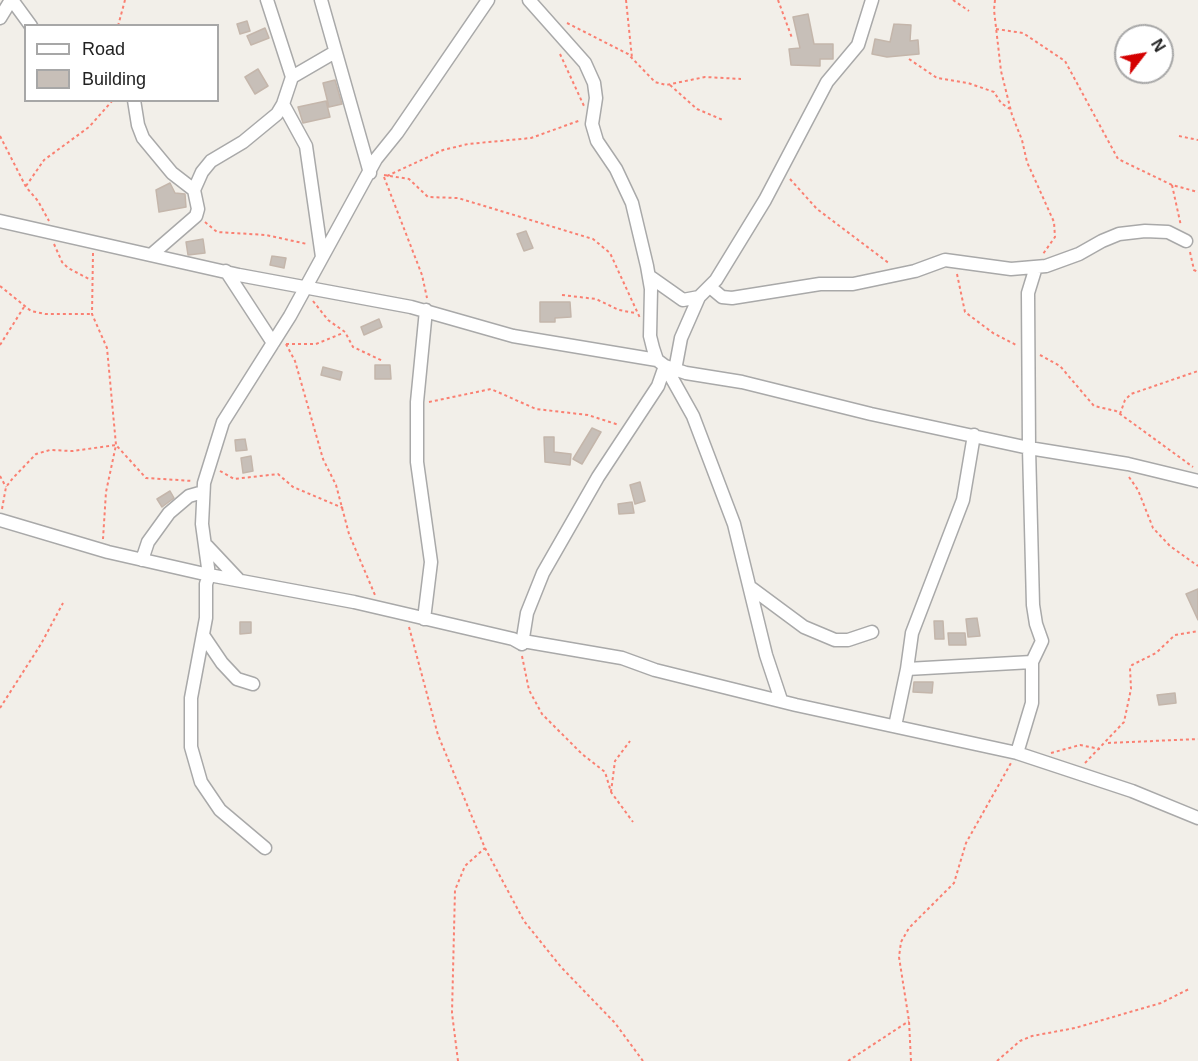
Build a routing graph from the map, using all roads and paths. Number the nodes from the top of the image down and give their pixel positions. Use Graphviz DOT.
graph roads {
  1 [pos="12,0"];
  2 [pos="125,0"];
  3 [pos="267,0"];
  4 [pos="321,0"];
  5 [pos="488,0"];
  6 [pos="530,0"];
  7 [pos="626,0"];
  8 [pos="778,0"];
  9 [pos="872,0"];
  10 [pos="953,0"];
  11 [pos="995,0"];
  12 [pos="969,11"];
  13 [pos="0,18"];
  14 [pos="563,21"];
  15 [pos="30,24"];
  16 [pos="119,24"];
  17 [pos="996,30"];
  18 [pos="792,38"];
  19 [pos="558,48"];
  20 [pos="335,52"];
  21 [pos="632,58"];
  22 [pos="909,59"];
  23 [pos="292,77"];
  24 [pos="741,79"];
  25 [pos="670,85"];
  26 [pos="111,102"];
  27 [pos="134,102"];
  28 [pos="284,104"];
  29 [pos="1010,109"];
  30 [pos="591,119"];
  31 [pos="723,120"];
  32 [pos="0,136"];
  33 [pos="1179,136"];
  34 [pos="1198,140"];
  35 [pos="376,159"];
  36 [pos="781,168"];
  37 [pos="370,173"];
  38 [pos="385,176"];
  39 [pos="26,187"];
  40 [pos="194,190"];
  41 [pos="1198,192"];
  42 [pos="198,209"];
  43 [pos="0,221"];
  44 [pos="53,233"];
  45 [pos="94,241"];
  46 [pos="1186,241"];
  47 [pos="321,253"];
  48 [pos="151,255"];
  49 [pos="955,261"];
  50 [pos="1036,267"];
  51 [pos="225,270"];
  52 [pos="901,274"];
  53 [pos="649,276"];
  54 [pos="91,280"];
  55 [pos="0,286"];
  56 [pos="306,287"];
  57 [pos="710,287"];
  58 [pos="562,295"];
  59 [pos="699,297"];
  60 [pos="25,306"];
  61 [pos="426,310"];
  62 [pos="635,313"];
  63 [pos="92,314"];
  64 [pos="650,331"];
  65 [pos="345,332"];
  66 [pos="278,342"];
  67 [pos="0,345"];
  68 [pos="1029,351"];
  69 [pos="382,361"];
  70 [pos="666,365"];
  71 [pos="1198,371"];
  72 [pos="417,402"];
  73 [pos="1120,414"];
  74 [pos="630,428"];
  75 [pos="974,435"];
  76 [pos="116,445"];
  77 [pos="1029,448"];
  78 [pos="1107,461"];
  79 [pos="209,468"];
  80 [pos="1198,470"];
  81 [pos="0,476"];
  82 [pos="1198,481"];
  83 [pos="6,487"];
  84 [pos="203,487"];
  85 [pos="343,508"];
  86 [pos="0,522"];
  87 [pos="205,543"];
  88 [pos="102,550"];
  89 [pos="142,560"];
  90 [pos="1198,566"];
  91 [pos="209,575"];
  92 [pos="239,580"];
  93 [pos="750,587"];
  94 [pos="63,603"];
  95 [pos="382,609"];
  96 [pos="406,614"];
  97 [pos="424,619"];
  98 [pos="1198,631"];
  99 [pos="872,632"];
  100 [pos="203,635"];
  101 [pos="523,642"];
  102 [pos="1032,662"];
  103 [pos="907,669"];
  104 [pos="253,684"];
  105 [pos="781,700"];
  106 [pos="0,708"];
  107 [pos="895,726"];
  108 [pos="1198,739"];
  109 [pos="630,741"];
  110 [pos="1107,743"];
  111 [pos="1100,748"];
  112 [pos="1017,753"];
  113 [pos="1035,759"];
  114 [pos="1074,774"];
  115 [pos="611,792"];
  116 [pos="1198,818"];
  117 [pos="633,822"];
  118 [pos="265,848"];
  119 [pos="484,848"];
  120 [pos="1189,989"];
  121 [pos="909,1021"];
  122 [pos="458,1061"];
  123 [pos="643,1061"];
  124 [pos="848,1061"];
  125 [pos="911,1061"];
  126 [pos="997,1061"];
  1 -- 13 [label="street"];
  1 -- 15 [label="street"];
  2 -- 16 [label="path"];
  3 -- 23 [label="street"];
  4 -- 20 [label="street"];
  5 -- 35 [label="street"];
  6 -- 30 [label="street"];
  7 -- 21 [label="path"];
  8 -- 18 [label="path"];
  9 -- 36 [label="street"];
  10 -- 12 [label="path"];
  11 -- 17 [label="path"];
  14 -- 21 [label="path"];
  17 -- 29 [label="path"];
  17 -- 41 [label="path"];
  19 -- 30 [label="path"];
  20 -- 23 [label="street"];
  20 -- 37 [label="street"];
  21 -- 25 [label="path"];
  22 -- 29 [label="path"];
  23 -- 28 [label="street"];
  24 -- 25 [label="path"];
  25 -- 31 [label="path"];
  26 -- 39 [label="path"];
  27 -- 40 [label="street"];
  28 -- 40 [label="street"];
  28 -- 47 [label="street"];
  29 -- 50 [label="path"];
  30 -- 38 [label="path"];
  30 -- 53 [label="street"];
  32 -- 39 [label="path"];
  33 -- 34 [label="path"];
  35 -- 37 [label="street"];
  35 -- 38 [label="path"];
  36 -- 52 [label="path"];
  36 -- 57 [label="street"];
  37 -- 47 [label="street"];
  38 -- 61 [label="path"];
  38 -- 62 [label="path"];
  39 -- 44 [label="path"];
  40 -- 42 [label="street"];
  42 -- 47 [label="path"];
  42 -- 48 [label="street"];
  43 -- 44 [label="street"];
  44 -- 45 [label="street"];
  44 -- 54 [label="path"];
  45 -- 48 [label="street"];
  45 -- 54 [label="path"];
  46 -- 50 [label="street"];
  47 -- 56 [label="street"];
  48 -- 51 [label="street"];
  49 -- 50 [label="street"];
  49 -- 52 [label="street"];
  49 -- 68 [label="path"];
  50 -- 68 [label="street"];
  51 -- 56 [label="street"];
  51 -- 66 [label="street"];
  52 -- 57 [label="street"];
  53 -- 59 [label="street"];
  53 -- 64 [label="street"];
  54 -- 63 [label="path"];
  55 -- 60 [label="path"];
  56 -- 61 [label="street"];
  56 -- 65 [label="path"];
  56 -- 66 [label="street"];
  57 -- 59 [label="street"];
  58 -- 62 [label="path"];
  59 -- 70 [label="street"];
  60 -- 63 [label="path"];
  60 -- 67 [label="path"];
  61 -- 70 [label="street"];
  61 -- 72 [label="street"];
  62 -- 64 [label="path"];
  63 -- 76 [label="path"];
  64 -- 70 [label="street"];
  65 -- 66 [label="path"];
  65 -- 69 [label="path"];
  66 -- 79 [label="street"];
  66 -- 85 [label="path"];
  68 -- 73 [label="path"];
  68 -- 77 [label="street"];
  70 -- 74 [label="street"];
  70 -- 75 [label="street"];
  70 -- 93 [label="street"];
  71 -- 73 [label="path"];
  72 -- 74 [label="path"];
  72 -- 97 [label="street"];
  73 -- 80 [label="path"];
  74 -- 101 [label="street"];
  75 -- 77 [label="street"];
  75 -- 103 [label="street"];
  76 -- 83 [label="path"];
  76 -- 84 [label="path"];
  76 -- 88 [label="path"];
  77 -- 78 [label="street"];
  77 -- 102 [label="street"];
  78 -- 82 [label="street"];
  78 -- 90 [label="path"];
  79 -- 84 [label="street"];
  79 -- 85 [label="path"];
  81 -- 83 [label="path"];
  83 -- 86 [label="path"];
  84 -- 87 [label="street"];
  84 -- 89 [label="street"];
  85 -- 95 [label="path"];
  86 -- 88 [label="street"];
  87 -- 91 [label="street"];
  87 -- 92 [label="street"];
  88 -- 89 [label="street"];
  89 -- 91 [label="street"];
  91 -- 92 [label="street"];
  91 -- 100 [label="street"];
  92 -- 95 [label="street"];
  93 -- 99 [label="street"];
  93 -- 105 [label="street"];
  94 -- 106 [label="path"];
  95 -- 96 [label="street"];
  96 -- 97 [label="street"];
  96 -- 119 [label="path"];
  97 -- 101 [label="street"];
  98 -- 110 [label="path"];
  100 -- 104 [label="street"];
  100 -- 118 [label="street"];
  101 -- 105 [label="street"];
  101 -- 115 [label="path"];
  102 -- 103 [label="street"];
  102 -- 112 [label="street"];
  103 -- 107 [label="street"];
  105 -- 107 [label="street"];
  107 -- 112 [label="street"];
  108 -- 110 [label="path"];
  109 -- 115 [label="path"];
  110 -- 111 [label="path"];
  111 -- 113 [label="path"];
  111 -- 114 [label="path"];
  112 -- 113 [label="street"];
  112 -- 121 [label="path"];
  113 -- 114 [label="street"];
  114 -- 116 [label="street"];
  115 -- 117 [label="path"];
  119 -- 122 [label="path"];
  119 -- 123 [label="path"];
  120 -- 126 [label="path"];
  121 -- 124 [label="path"];
  121 -- 125 [label="path"];
}
